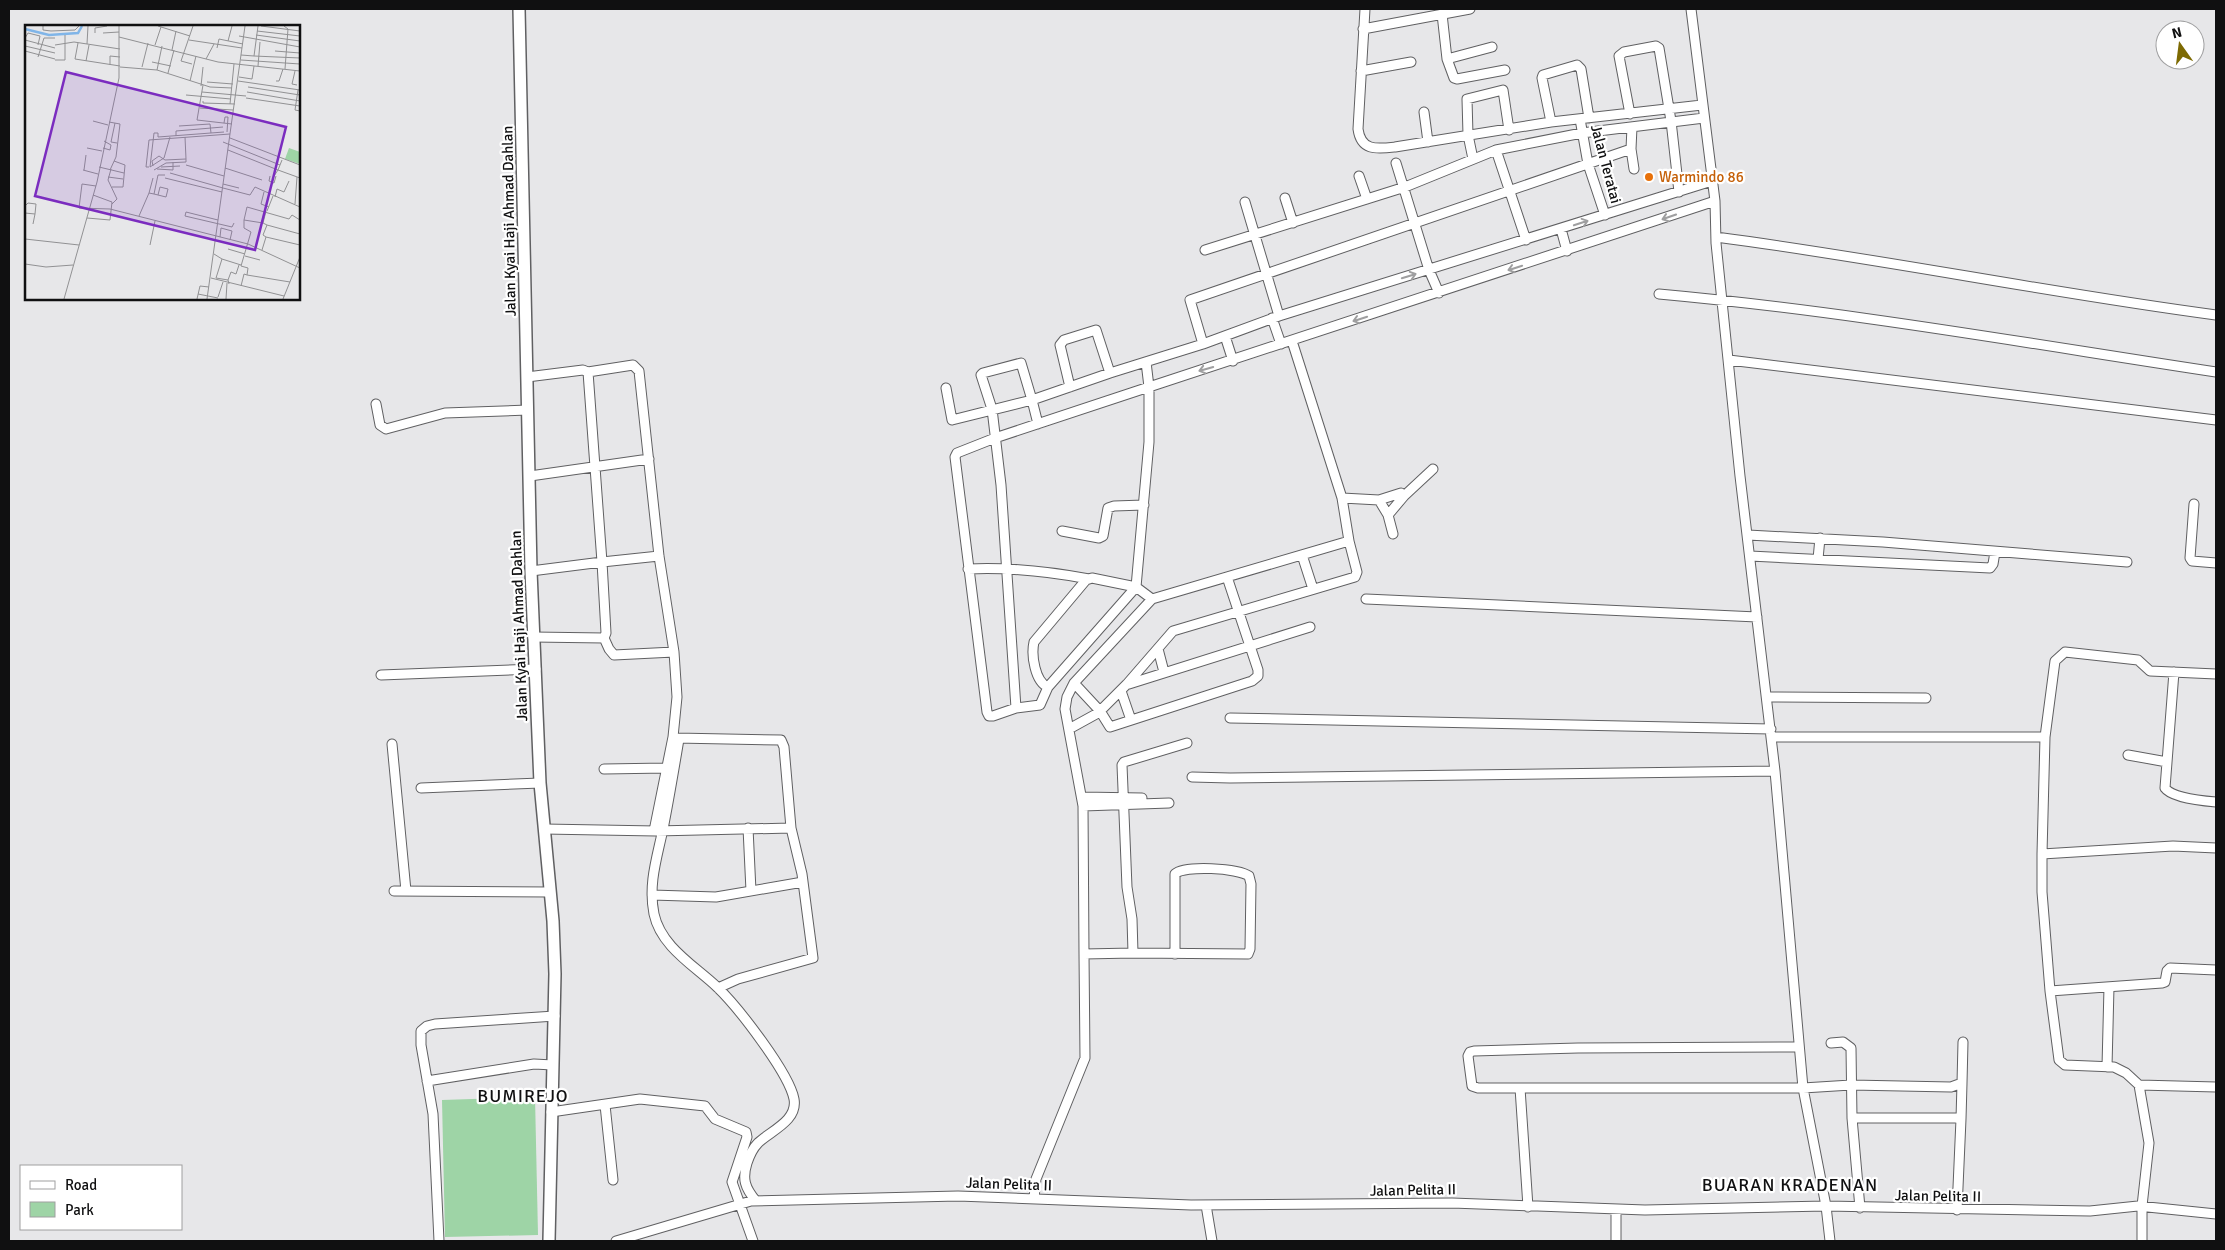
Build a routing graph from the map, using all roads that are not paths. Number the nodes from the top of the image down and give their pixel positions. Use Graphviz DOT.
graph roads {
  1 [pos="519,9"];
  2 [pos="1365,9"];
  3 [pos="1470,9"];
  4 [pos="1691,9"];
  5 [pos="1442,14"];
  6 [pos="1363,29"];
  7 [pos="1492,47"];
  8 [pos="1447,59"];
  9 [pos="1412,62"];
  10 [pos="1505,70"];
  11 [pos="1361,71"];
  12 [pos="1702,105"];
  13 [pos="1669,109"];
  14 [pos="1424,112"];
  15 [pos="1630,114"];
  16 [pos="1704,118"];
  17 [pos="1551,122"];
  18 [pos="1671,122"];
  19 [pos="1583,124"];
  20 [pos="1632,127"];
  21 [pos="1509,130"];
  22 [pos="1468,138"];
  23 [pos="1428,142"];
  24 [pos="1631,149"];
  25 [pos="1496,150"];
  26 [pos="1472,159"];
  27 [pos="1396,163"];
  28 [pos="1588,164"];
  29 [pos="1634,169"];
  30 [pos="1359,176"];
  31 [pos="1712,181"];
  32 [pos="1405,187"];
  33 [pos="1509,191"];
  34 [pos="1679,192"];
  35 [pos="1285,198"];
  36 [pos="1367,200"];
  37 [pos="1715,201"];
  38 [pos="1245,202"];
  39 [pos="1605,215"];
  40 [pos="1294,223"];
  41 [pos="1415,224"];
  42 [pos="1561,229"];
  43 [pos="1255,235"];
  44 [pos="1716,237"];
  45 [pos="1526,240"];
  46 [pos="1205,250"];
  47 [pos="1567,251"];
  48 [pos="1428,270"];
  49 [pos="1266,274"];
  50 [pos="1439,293"];
  51 [pos="1659,294"];
  52 [pos="1723,300"];
  53 [pos="2216,315"];
  54 [pos="1275,317"];
  55 [pos="1225,336"];
  56 [pos="1292,341"];
  57 [pos="1203,344"];
  58 [pos="1282,344"];
  59 [pos="1730,360"];
  60 [pos="1232,361"];
  61 [pos="1146,362"];
  62 [pos="588,372"];
  63 [pos="2216,372"];
  64 [pos="1110,373"];
  65 [pos="528,376"];
  66 [pos="1070,387"];
  67 [pos="1149,387"];
  68 [pos="946,388"];
  69 [pos="1032,400"];
  70 [pos="376,404"];
  71 [pos="992,409"];
  72 [pos="528,410"];
  73 [pos="2216,420"];
  74 [pos="1038,424"];
  75 [pos="995,438"];
  76 [pos="649,459"];
  77 [pos="594,467"];
  78 [pos="1433,469"];
  79 [pos="535,475"];
  80 [pos="1404,496"];
  81 [pos="1342,498"];
  82 [pos="1379,500"];
  83 [pos="2194,504"];
  84 [pos="1144,505"];
  85 [pos="1388,515"];
  86 [pos="1062,531"];
  87 [pos="1393,534"];
  88 [pos="1748,535"];
  89 [pos="1820,538"];
  90 [pos="1348,541"];
  91 [pos="1995,552"];
  92 [pos="1302,555"];
  93 [pos="659,556"];
  94 [pos="1750,556"];
  95 [pos="1818,559"];
  96 [pos="602,562"];
  97 [pos="2126,562"];
  98 [pos="2216,563"];
  99 [pos="1006,567"];
  100 [pos="968,569"];
  101 [pos="536,570"];
  102 [pos="1227,577"];
  103 [pos="1090,579"];
  104 [pos="1313,589"];
  105 [pos="1144,592"];
  106 [pos="1366,598"];
  107 [pos="1238,611"];
  108 [pos="1757,618"];
  109 [pos="1310,627"];
  110 [pos="538,637"];
  111 [pos="604,638"];
  112 [pos="1251,646"];
  113 [pos="1158,649"];
  114 [pos="674,652"];
  115 [pos="536,670"];
  116 [pos="1164,672"];
  117 [pos="2174,672"];
  118 [pos="2216,674"];
  119 [pos="381,675"];
  120 [pos="1074,683"];
  121 [pos="1048,687"];
  122 [pos="1124,688"];
  123 [pos="1767,698"];
  124 [pos="1926,698"];
  125 [pos="1016,708"];
  126 [pos="1100,711"];
  127 [pos="1230,718"];
  128 [pos="1131,720"];
  129 [pos="1069,729"];
  130 [pos="1771,733"];
  131 [pos="2043,737"];
  132 [pos="676,738"];
  133 [pos="1187,743"];
  134 [pos="392,744"];
  135 [pos="2128,755"];
  136 [pos="2167,762"];
  137 [pos="666,768"];
  138 [pos="604,769"];
  139 [pos="1776,771"];
  140 [pos="1192,776"];
  141 [pos="540,783"];
  142 [pos="420,788"];
  143 [pos="1123,801"];
  144 [pos="1172,801"];
  145 [pos="1082,802"];
  146 [pos="2216,802"];
  147 [pos="748,828"];
  148 [pos="791,828"];
  149 [pos="551,829"];
  150 [pos="658,831"];
  151 [pos="2216,848"];
  152 [pos="2042,854"];
  153 [pos="803,882"];
  154 [pos="394,891"];
  155 [pos="406,891"];
  156 [pos="751,891"];
  157 [pos="550,892"];
  158 [pos="652,896"];
  159 [pos="1133,953"];
  160 [pos="1084,954"];
  161 [pos="1175,954"];
  162 [pos="2216,970"];
  163 [pos="2109,986"];
  164 [pos="718,988"];
  165 [pos="2050,991"];
  166 [pos="554,1016"];
  167 [pos="1962,1042"];
  168 [pos="1831,1043"];
  169 [pos="1798,1047"];
  170 [pos="553,1065"];
  171 [pos="2107,1067"];
  172 [pos="427,1081"];
  173 [pos="1962,1083"];
  174 [pos="1851,1085"];
  175 [pos="2139,1085"];
  176 [pos="2216,1087"];
  177 [pos="1520,1088"];
  178 [pos="1803,1088"];
  179 [pos="605,1105"];
  180 [pos="551,1112"];
  181 [pos="1852,1118"];
  182 [pos="1961,1119"];
  183 [pos="747,1138"];
  184 [pos="756,1145"];
  185 [pos="613,1180"];
  186 [pos="1029,1198"];
  187 [pos="747,1202"];
  188 [pos="1206,1205"];
  189 [pos="1826,1206"];
  190 [pos="2142,1206"];
  191 [pos="1528,1207"];
  192 [pos="1860,1208"];
  193 [pos="1616,1209"];
  194 [pos="1957,1210"];
  195 [pos="2216,1214"];
  196 [pos="439,1241"];
  197 [pos="549,1241"];
  198 [pos="616,1241"];
  199 [pos="753,1241"];
  200 [pos="1212,1241"];
  201 [pos="1616,1241"];
  202 [pos="1830,1241"];
  203 [pos="2142,1241"];
  1 -- 65 [label="street, Jalan Kyai Haji Ahmad Dahlan"];
  2 -- 6 [label="street"];
  3 -- 5 [label="street"];
  4 -- 12 [label="street"];
  5 -- 6 [label="street"];
  5 -- 8 [label="street"];
  6 -- 11 [label="street"];
  7 -- 8 [label="street"];
  8 -- 10 [label="street"];
  9 -- 11 [label="street"];
  11 -- 23 [label="street"];
  12 -- 13 [label="street"];
  12 -- 16 [label="street"];
  13 -- 15 [label="street"];
  13 -- 15 [label="street"];
  13 -- 18 [label="street"];
  14 -- 23 [label="street"];
  15 -- 19 [label="street"];
  16 -- 18 [label="street"];
  16 -- 31 [label="street"];
  17 -- 19 [label="street"];
  17 -- 19 [label="street, Jalan Teratai"];
  17 -- 21 [label="street"];
  18 -- 20 [label="street"];
  18 -- 34 [label="street"];
  19 -- 20 [label="street"];
  19 -- 25 [label="street"];
  19 -- 28 [label="street, Jalan Teratai"];
  20 -- 24 [label="street"];
  21 -- 22 [label="street"];
  21 -- 22 [label="street"];
  22 -- 23 [label="street"];
  22 -- 26 [label="street"];
  24 -- 28 [label="street"];
  24 -- 29 [label="street"];
  25 -- 26 [label="street"];
  25 -- 33 [label="street"];
  26 -- 32 [label="street"];
  27 -- 32 [label="street"];
  28 -- 33 [label="street"];
  28 -- 39 [label="street, Jalan Teratai"];
  30 -- 36 [label="street"];
  31 -- 34 [label="street"];
  31 -- 37 [label="street"];
  32 -- 36 [label="street"];
  32 -- 41 [label="street"];
  33 -- 41 [label="street"];
  33 -- 45 [label="street"];
  34 -- 39 [label="street"];
  35 -- 40 [label="street"];
  36 -- 40 [label="street"];
  37 -- 44 [label="street"];
  37 -- 47 [label="street, one-way"];
  38 -- 43 [label="street"];
  42 -- 39 [label="street, one-way"];
  40 -- 43 [label="street"];
  41 -- 48 [label="street"];
  41 -- 49 [label="street"];
  42 -- 45 [label="street"];
  42 -- 47 [label="street"];
  43 -- 46 [label="street"];
  43 -- 49 [label="street"];
  44 -- 52 [label="street"];
  44 -- 53 [label="street"];
  45 -- 48 [label="street"];
  47 -- 50 [label="street, one-way"];
  48 -- 50 [label="street"];
  54 -- 48 [label="street, one-way"];
  49 -- 54 [label="street"];
  49 -- 57 [label="street"];
  50 -- 56 [label="street, one-way"];
  51 -- 52 [label="street"];
  52 -- 59 [label="street"];
  52 -- 63 [label="street"];
  54 -- 55 [label="street"];
  54 -- 58 [label="street"];
  55 -- 57 [label="street"];
  55 -- 60 [label="street"];
  56 -- 58 [label="street"];
  56 -- 81 [label="street"];
  57 -- 61 [label="street"];
  58 -- 60 [label="street"];
  59 -- 73 [label="street"];
  59 -- 88 [label="street"];
  60 -- 67 [label="street, one-way"];
  61 -- 64 [label="street"];
  61 -- 67 [label="street"];
  62 -- 65 [label="street"];
  62 -- 76 [label="street"];
  62 -- 77 [label="street"];
  64 -- 66 [label="street"];
  64 -- 66 [label="street"];
  65 -- 72 [label="street, Jalan Kyai Haji Ahmad Dahlan"];
  66 -- 69 [label="street"];
  67 -- 74 [label="street"];
  67 -- 84 [label="street"];
  68 -- 71 [label="street"];
  69 -- 71 [label="street"];
  69 -- 71 [label="street"];
  69 -- 74 [label="street"];
  70 -- 72 [label="street"];
  71 -- 75 [label="street"];
  72 -- 79 [label="street, Jalan Kyai Haji Ahmad Dahlan"];
  74 -- 75 [label="street"];
  75 -- 99 [label="street"];
  75 -- 100 [label="street"];
  76 -- 77 [label="street"];
  76 -- 93 [label="street"];
  77 -- 79 [label="street"];
  77 -- 96 [label="street"];
  78 -- 80 [label="street"];
  79 -- 101 [label="street, Jalan Kyai Haji Ahmad Dahlan"];
  80 -- 82 [label="street"];
  80 -- 85 [label="street"];
  81 -- 82 [label="street"];
  81 -- 90 [label="street"];
  82 -- 85 [label="street"];
  83 -- 98 [label="street"];
  84 -- 86 [label="street"];
  84 -- 105 [label="street"];
  85 -- 87 [label="street"];
  88 -- 89 [label="street"];
  88 -- 94 [label="street"];
  89 -- 91 [label="street"];
  89 -- 95 [label="street"];
  90 -- 92 [label="street"];
  90 -- 104 [label="street"];
  91 -- 95 [label="street"];
  91 -- 97 [label="street"];
  92 -- 102 [label="street"];
  92 -- 104 [label="street"];
  93 -- 96 [label="street"];
  93 -- 114 [label="street"];
  94 -- 95 [label="street"];
  94 -- 108 [label="street"];
  96 -- 101 [label="street"];
  96 -- 111 [label="street"];
  99 -- 100 [label="street"];
  99 -- 103 [label="street"];
  99 -- 125 [label="street"];
  100 -- 125 [label="street"];
  101 -- 110 [label="street, Jalan Kyai Haji Ahmad Dahlan"];
  102 -- 105 [label="street"];
  102 -- 107 [label="street"];
  103 -- 105 [label="street"];
  103 -- 121 [label="street"];
  104 -- 107 [label="street"];
  105 -- 120 [label="street"];
  105 -- 121 [label="street"];
  106 -- 108 [label="street"];
  107 -- 112 [label="street"];
  107 -- 113 [label="street"];
  108 -- 123 [label="street"];
  109 -- 112 [label="street"];
  110 -- 111 [label="street"];
  110 -- 115 [label="street, Jalan Kyai Haji Ahmad Dahlan"];
  111 -- 114 [label="street"];
  112 -- 116 [label="street"];
  112 -- 128 [label="street"];
  113 -- 116 [label="street"];
  113 -- 122 [label="street"];
  114 -- 132 [label="street"];
  115 -- 119 [label="street"];
  115 -- 141 [label="street, Jalan Kyai Haji Ahmad Dahlan"];
  116 -- 122 [label="street"];
  117 -- 118 [label="street"];
  117 -- 131 [label="street"];
  117 -- 136 [label="street"];
  120 -- 126 [label="street"];
  120 -- 129 [label="street"];
  121 -- 125 [label="street"];
  122 -- 126 [label="street"];
  122 -- 128 [label="street"];
  123 -- 124 [label="street"];
  123 -- 130 [label="street"];
  126 -- 128 [label="street"];
  126 -- 129 [label="street"];
  127 -- 130 [label="street"];
  129 -- 145 [label="street"];
  130 -- 131 [label="street"];
  130 -- 139 [label="street"];
  131 -- 152 [label="street"];
  132 -- 137 [label="street"];
  132 -- 148 [label="street"];
  132 -- 150 [label="street"];
  133 -- 143 [label="street"];
  134 -- 155 [label="street"];
  135 -- 136 [label="street"];
  136 -- 146 [label="street"];
  137 -- 138 [label="street"];
  137 -- 150 [label="street"];
  139 -- 140 [label="street"];
  139 -- 169 [label="street"];
  141 -- 142 [label="street"];
  141 -- 149 [label="street, Jalan Kyai Haji Ahmad Dahlan"];
  143 -- 144 [label="street"];
  143 -- 145 [label="street"];
  143 -- 159 [label="street"];
  145 -- 160 [label="street"];
  147 -- 148 [label="street"];
  147 -- 150 [label="street"];
  147 -- 156 [label="street"];
  148 -- 153 [label="street"];
  149 -- 150 [label="street"];
  149 -- 157 [label="street, Jalan Kyai Haji Ahmad Dahlan"];
  150 -- 158 [label="street"];
  151 -- 152 [label="street"];
  152 -- 165 [label="street"];
  153 -- 156 [label="street"];
  153 -- 164 [label="street"];
  154 -- 155 [label="street"];
  155 -- 157 [label="street"];
  156 -- 158 [label="street"];
  157 -- 166 [label="street, Jalan Kyai Haji Ahmad Dahlan"];
  158 -- 164 [label="street"];
  159 -- 160 [label="street"];
  159 -- 161 [label="street"];
  160 -- 186 [label="street"];
  161 -- 161 [label="street"];
  162 -- 163 [label="street"];
  163 -- 165 [label="street"];
  163 -- 171 [label="street"];
  164 -- 184 [label="street"];
  165 -- 171 [label="street"];
  166 -- 170 [label="street, Jalan Kyai Haji Ahmad Dahlan"];
  166 -- 172 [label="street"];
  167 -- 173 [label="street"];
  168 -- 174 [label="street"];
  169 -- 177 [label="street"];
  169 -- 178 [label="street"];
  170 -- 172 [label="street"];
  170 -- 180 [label="street, Jalan Kyai Haji Ahmad Dahlan"];
  171 -- 175 [label="street"];
  172 -- 196 [label="street"];
  173 -- 174 [label="street"];
  173 -- 182 [label="street"];
  174 -- 178 [label="street"];
  174 -- 181 [label="street"];
  175 -- 176 [label="street"];
  175 -- 190 [label="street"];
  177 -- 178 [label="street"];
  177 -- 191 [label="street"];
  178 -- 189 [label="street"];
  179 -- 180 [label="street"];
  179 -- 183 [label="street"];
  179 -- 185 [label="street"];
  180 -- 197 [label="street, Jalan Kyai Haji Ahmad Dahlan"];
  181 -- 182 [label="street"];
  181 -- 192 [label="street"];
  182 -- 194 [label="street"];
  183 -- 184 [label="street"];
  183 -- 187 [label="street"];
  184 -- 187 [label="street"];
  186 -- 187 [label="street, Jalan Pelita II"];
  186 -- 188 [label="street, Jalan Pelita II"];
  187 -- 198 [label="street, Jalan Pelita II"];
  187 -- 199 [label="street"];
  188 -- 191 [label="street, Jalan Pelita II"];
  188 -- 200 [label="street"];
  189 -- 192 [label="street, Jalan Pelita II"];
  189 -- 193 [label="street, Jalan Pelita II"];
  189 -- 202 [label="street"];
  190 -- 194 [label="street, Jalan Pelita II"];
  190 -- 195 [label="street, Jalan Pelita II"];
  190 -- 203 [label="street"];
  191 -- 193 [label="street, Jalan Pelita II"];
  192 -- 194 [label="street, Jalan Pelita II"];
  193 -- 201 [label="street"];
}
